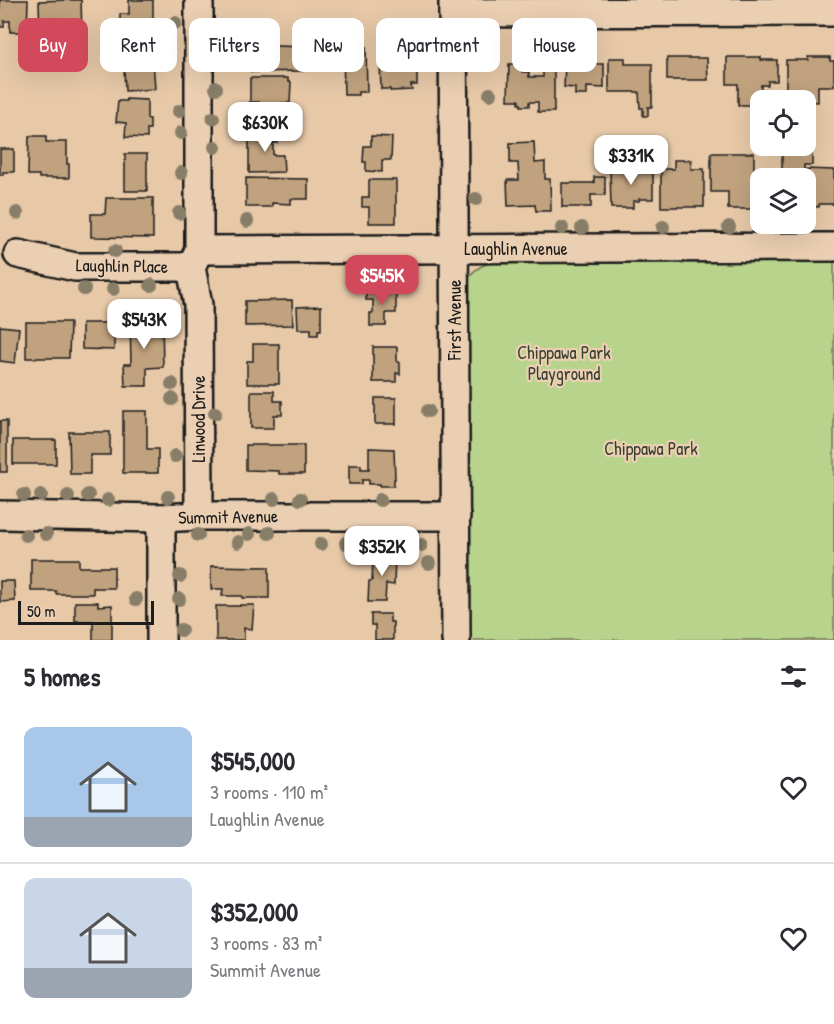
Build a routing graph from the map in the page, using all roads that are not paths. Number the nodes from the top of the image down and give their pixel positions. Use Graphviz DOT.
graph roads {
  1 [pos="199,0"];
  2 [pos="453,6"];
  3 [pos="702,6"];
  4 [pos="834,12"];
  5 [pos="834,247"];
  6 [pos="455,249"];
  7 [pos="18,254"];
  8 [pos="195,258"];
  9 [pos="0,515"];
  10 [pos="199,516"];
  11 [pos="456,516"];
  12 [pos="161,518"];
  13 [pos="161,640"];
  14 [pos="456,640"];
  1 -- 8 [label="street, Linwood Drive"];
  2 -- 3 [label="street"];
  2 -- 6 [label="street, First Avenue"];
  3 -- 4 [label="street"];
  5 -- 6 [label="street, Laughlin Avenue"];
  6 -- 8 [label="street, Laughlin Avenue"];
  6 -- 11 [label="street, First Avenue"];
  7 -- 8 [label="street, Laughlin Place"];
  8 -- 10 [label="street, Linwood Drive"];
  9 -- 12 [label="street, Summit Avenue"];
  10 -- 11 [label="street, Summit Avenue"];
  10 -- 12 [label="street, Summit Avenue"];
  11 -- 14 [label="street, First Avenue"];
  12 -- 13 [label="street"];
}
